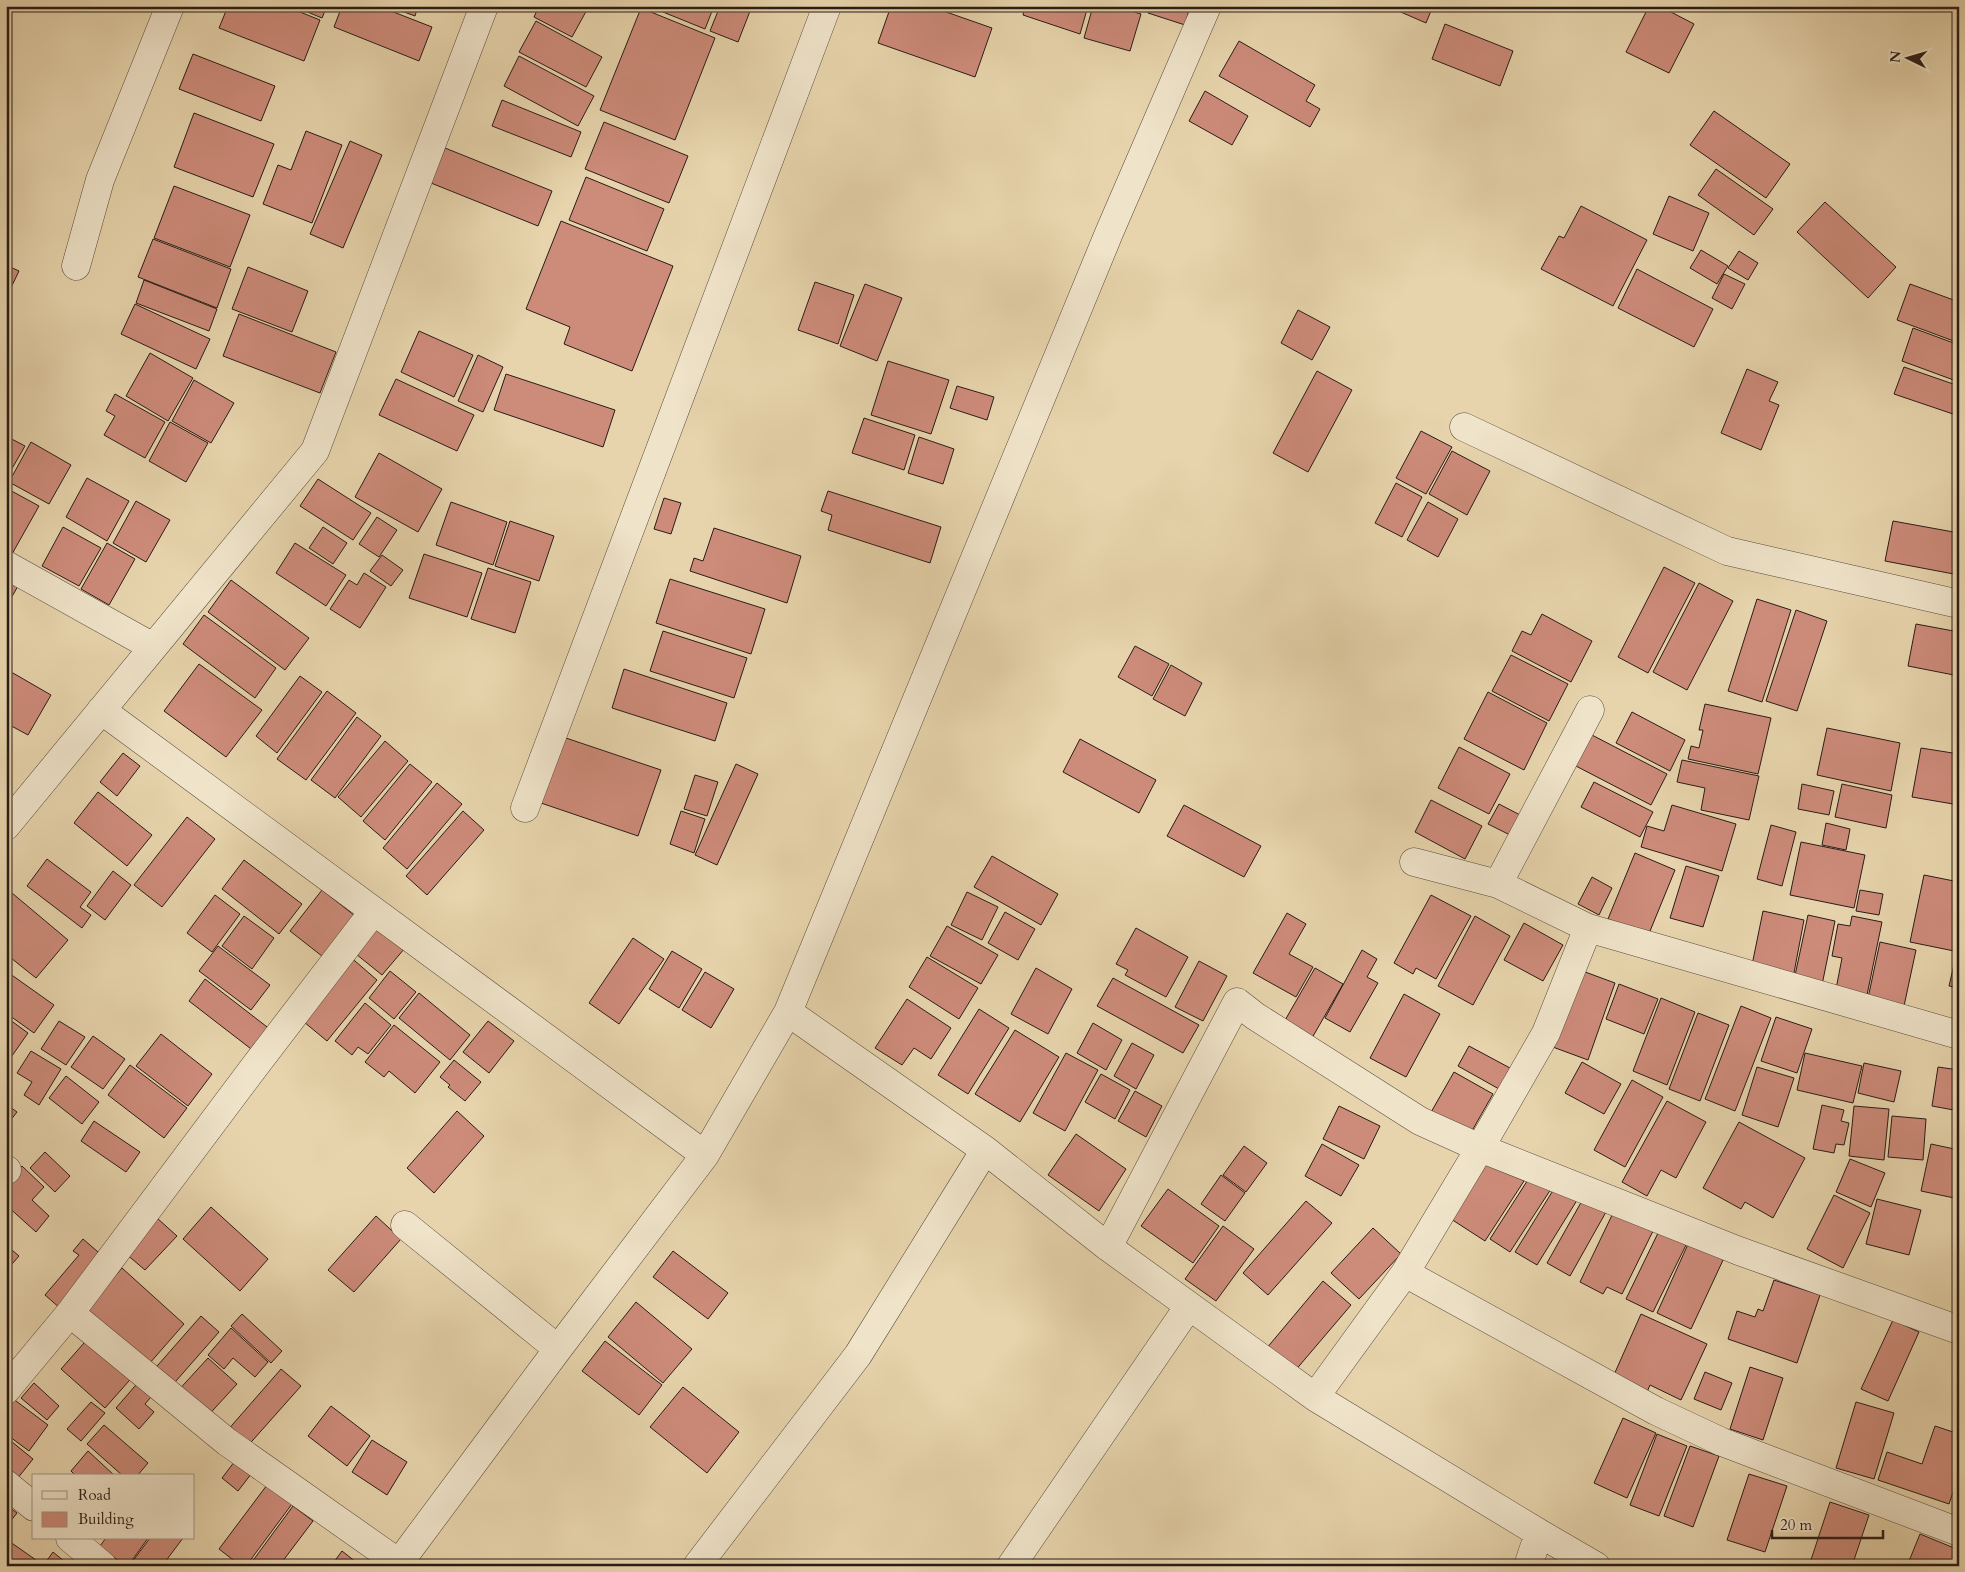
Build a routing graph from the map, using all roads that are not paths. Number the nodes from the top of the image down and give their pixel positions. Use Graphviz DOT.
graph roads {
  1 [pos="170,6"];
  2 [pos="484,6"];
  3 [pos="827,6"];
  4 [pos="1207,6"];
  5 [pos="76,266"];
  6 [pos="1464,427"];
  7 [pos="6,565"];
  8 [pos="1959,604"];
  9 [pos="152,647"];
  10 [pos="101,710"];
  11 [pos="1590,710"];
  12 [pos="525,808"];
  13 [pos="6,826"];
  14 [pos="1414,862"];
  15 [pos="1498,884"];
  16 [pos="373,912"];
  17 [pos="1588,928"];
  18 [pos="788,1012"];
  19 [pos="1959,1035"];
  20 [pos="1480,1148"];
  21 [pos="984,1150"];
  22 [pos="705,1155"];
  23 [pos="405,1225"];
  24 [pos="1108,1247"];
  25 [pos="1405,1273"];
  26 [pos="1189,1306"];
  27 [pos="70,1313"];
  28 [pos="1959,1330"];
  29 [pos="558,1349"];
  30 [pos="6,1390"];
  31 [pos="1315,1398"];
  32 [pos="6,1484"];
  33 [pos="32,1505"];
  34 [pos="1959,1532"];
  35 [pos="1538,1533"];
  36 [pos="72,1540"];
  37 [pos="401,1564"];
  38 [pos="103,1566"];
  39 [pos="698,1566"];
  40 [pos="1011,1566"];
  41 [pos="1528,1566"];
  42 [pos="1596,1566"];
  1 -- 5 [label="street"];
  2 -- 9 [label="street"];
  3 -- 12 [label="street"];
  4 -- 18 [label="street"];
  6 -- 8 [label="street"];
  7 -- 9 [label="street"];
  9 -- 10 [label="street"];
  10 -- 13 [label="street"];
  10 -- 16 [label="street"];
  11 -- 15 [label="street"];
  14 -- 15 [label="street"];
  15 -- 17 [label="street"];
  16 -- 22 [label="street"];
  16 -- 27 [label="street"];
  17 -- 19 [label="street"];
  17 -- 20 [label="street"];
  18 -- 21 [label="street"];
  18 -- 22 [label="street"];
  20 -- 24 [label="street"];
  20 -- 25 [label="street"];
  20 -- 28 [label="street"];
  21 -- 24 [label="street"];
  21 -- 39 [label="street"];
  22 -- 29 [label="street"];
  23 -- 29 [label="street"];
  24 -- 26 [label="street"];
  25 -- 31 [label="street"];
  25 -- 34 [label="street"];
  26 -- 31 [label="street"];
  26 -- 40 [label="street"];
  27 -- 30 [label="street"];
  27 -- 37 [label="street"];
  29 -- 37 [label="street"];
  31 -- 35 [label="street"];
  32 -- 33 [label="street"];
  35 -- 41 [label="street"];
  35 -- 42 [label="street"];
  36 -- 38 [label="street"];
}
